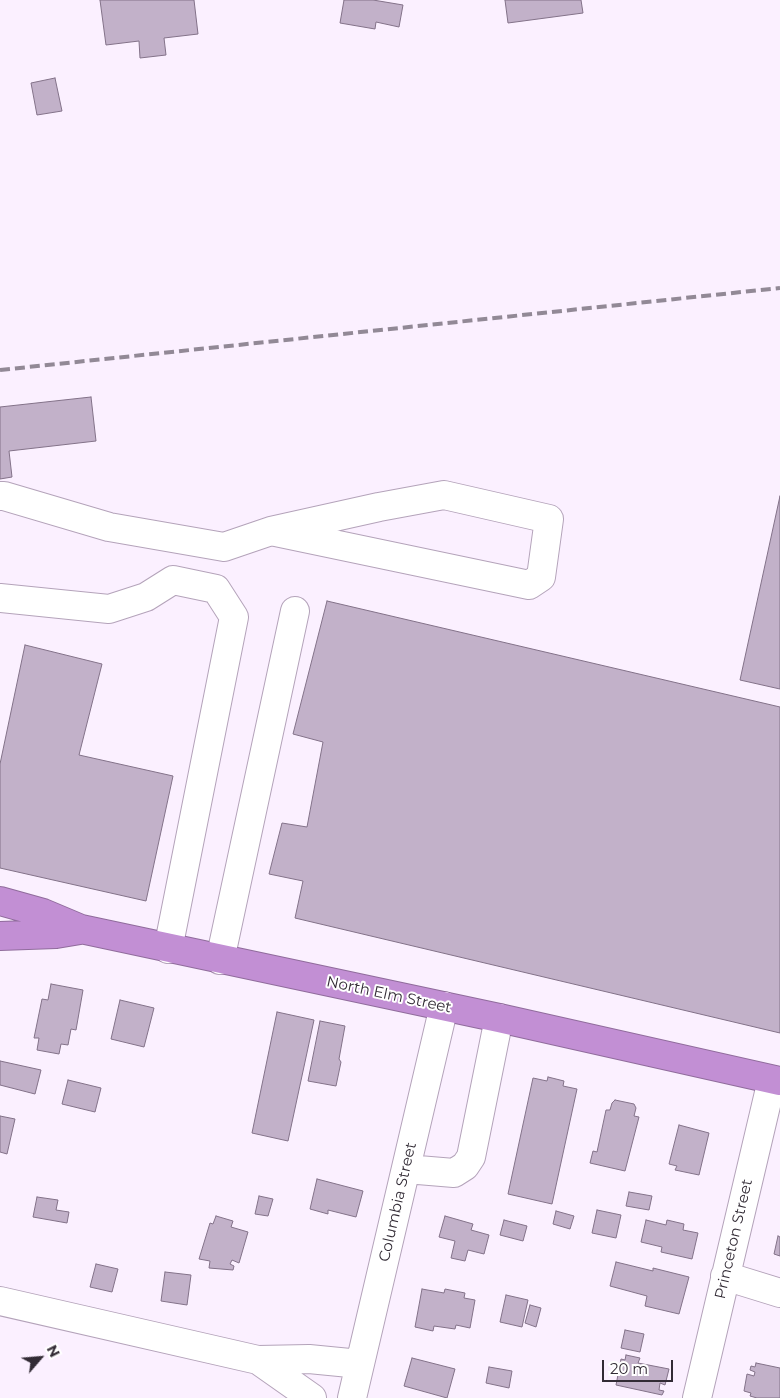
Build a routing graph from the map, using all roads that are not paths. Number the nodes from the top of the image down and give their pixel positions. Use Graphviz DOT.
graph roads {
  1 [pos="0,496"];
  2 [pos="271,531"];
  3 [pos="224,547"];
  4 [pos="216,589"];
  5 [pos="0,598"];
  6 [pos="295,612"];
  7 [pos="0,901"];
  8 [pos="81,929"];
  9 [pos="0,936"];
  10 [pos="168,949"];
  11 [pos="220,960"];
  12 [pos="444,1006"];
  13 [pos="499,1018"];
  14 [pos="776,1081"];
  15 [pos="406,1169"];
  16 [pos="725,1276"];
  17 [pos="780,1293"];
  18 [pos="0,1301"];
  19 [pos="258,1360"];
  20 [pos="360,1364"];
  21 [pos="312,1398"];
  22 [pos="352,1398"];
  23 [pos="697,1398"];
  1 -- 3 [label="street"];
  2 -- 2 [label="street"];
  2 -- 3 [label="street"];
  3 -- 4 [label="street"];
  4 -- 5 [label="street"];
  4 -- 10 [label="street"];
  6 -- 11 [label="street"];
  7 -- 8 [label="highway, North Elm Street"];
  8 -- 9 [label="highway"];
  8 -- 10 [label="highway, North Elm Street"];
  10 -- 11 [label="highway, North Elm Street"];
  11 -- 12 [label="highway, North Elm Street"];
  12 -- 13 [label="highway, North Elm Street"];
  12 -- 15 [label="street, Columbia Street"];
  13 -- 14 [label="highway, North Elm Street"];
  13 -- 15 [label="street"];
  14 -- 16 [label="street, Princeton Street"];
  15 -- 20 [label="street, Columbia Street"];
  16 -- 17 [label="street"];
  16 -- 23 [label="street, Princeton Street"];
  18 -- 19 [label="street"];
  19 -- 20 [label="street"];
  19 -- 21 [label="street"];
  20 -- 22 [label="street, Columbia Street"];
}
